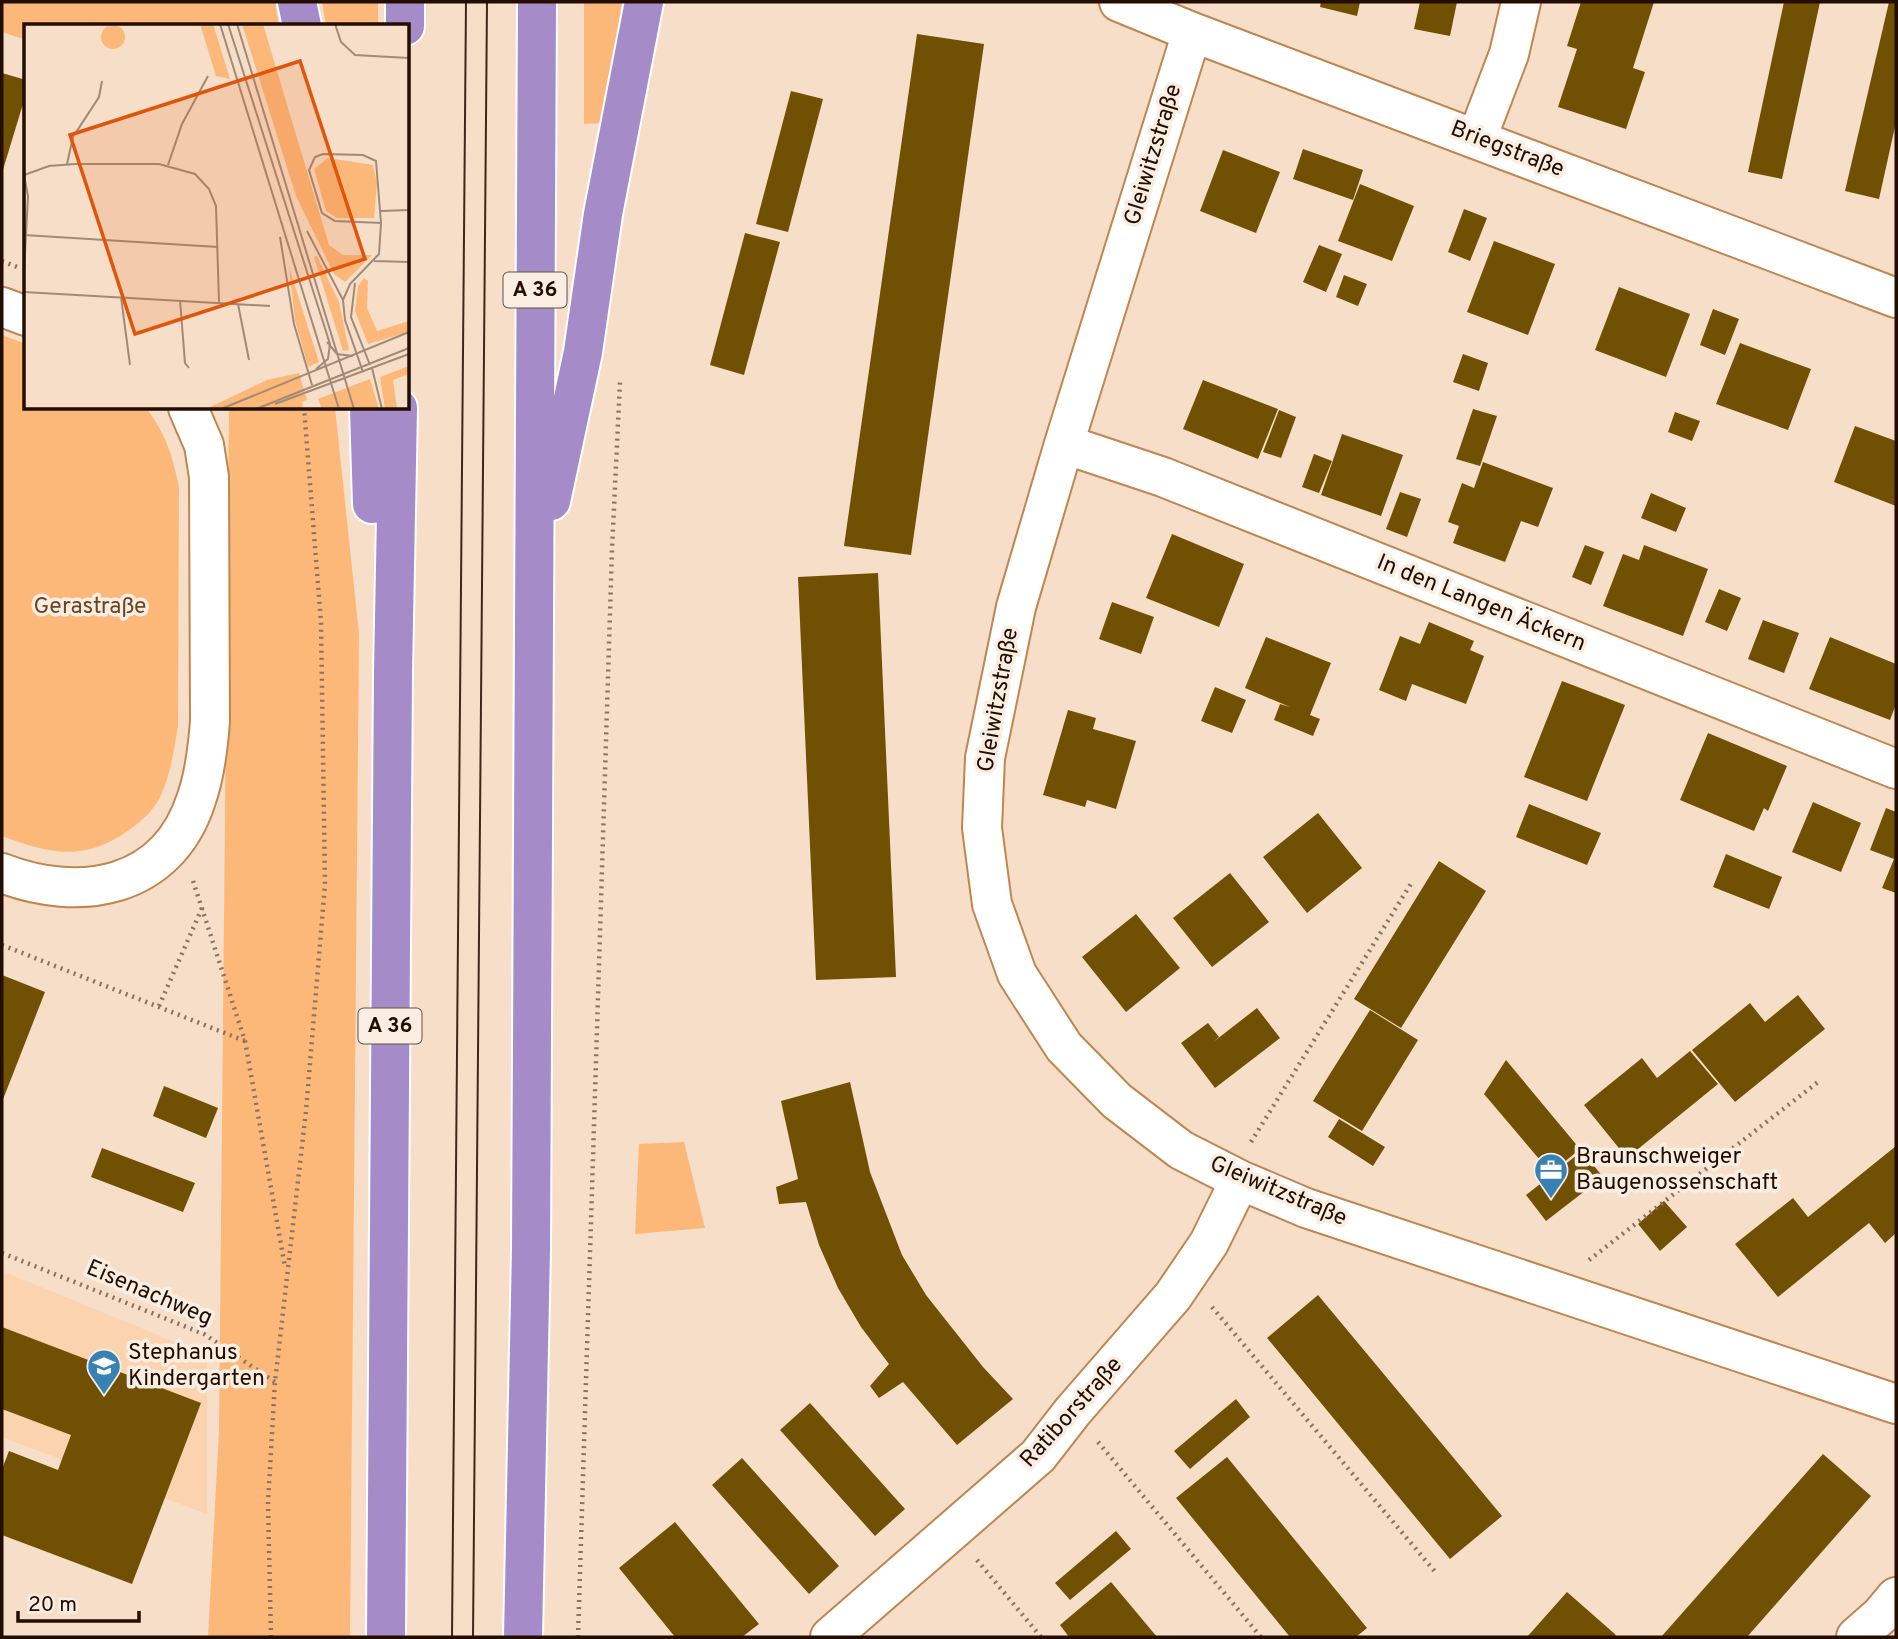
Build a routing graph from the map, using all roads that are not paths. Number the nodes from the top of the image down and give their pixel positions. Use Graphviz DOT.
graph roads {
  1 [pos="297,2"];
  2 [pos="405,2"];
  3 [pos="537,2"];
  4 [pos="644,2"];
  5 [pos="1119,2"];
  6 [pos="1521,2"];
  7 [pos="302,24"];
  8 [pos="405,24"];
  9 [pos="1192,32"];
  10 [pos="1477,138"];
  11 [pos="1896,298"];
  12 [pos="2,307"];
  13 [pos="24,315"];
  14 [pos="189,410"];
  15 [pos="369,410"];
  16 [pos="398,410"];
  17 [pos="1064,444"];
  18 [pos="534,578"];
  19 [pos="393,673"];
  20 [pos="1896,769"];
  21 [pos="2,873"];
  22 [pos="1235,1177"];
  23 [pos="1896,1404"];
  24 [pos="1896,1597"];
  25 [pos="386,1637"];
  26 [pos="523,1637"];
  27 [pos="830,1637"];
  28 [pos="1856,1637"];
  1 -- 7 [label="highway"];
  2 -- 8 [label="highway"];
  3 -- 18 [label="highway, A 36"];
  4 -- 18 [label="highway"];
  5 -- 9 [label="street, Briegstraße"];
  6 -- 10 [label="street"];
  9 -- 10 [label="street, Briegstraße"];
  9 -- 17 [label="street, Gleiwitzstraße"];
  10 -- 11 [label="street, Briegstraße"];
  12 -- 13 [label="street"];
  14 -- 21 [label="street"];
  15 -- 19 [label="highway"];
  16 -- 19 [label="highway, A 36"];
  17 -- 20 [label="street, In den Langen Äckern"];
  17 -- 22 [label="street, Gleiwitzstraße"];
  18 -- 26 [label="highway, A 36"];
  19 -- 25 [label="highway, A 36"];
  22 -- 23 [label="street, Gleiwitzstraße"];
  22 -- 27 [label="street, Ratiborstraße"];
  24 -- 28 [label="street"];
}
